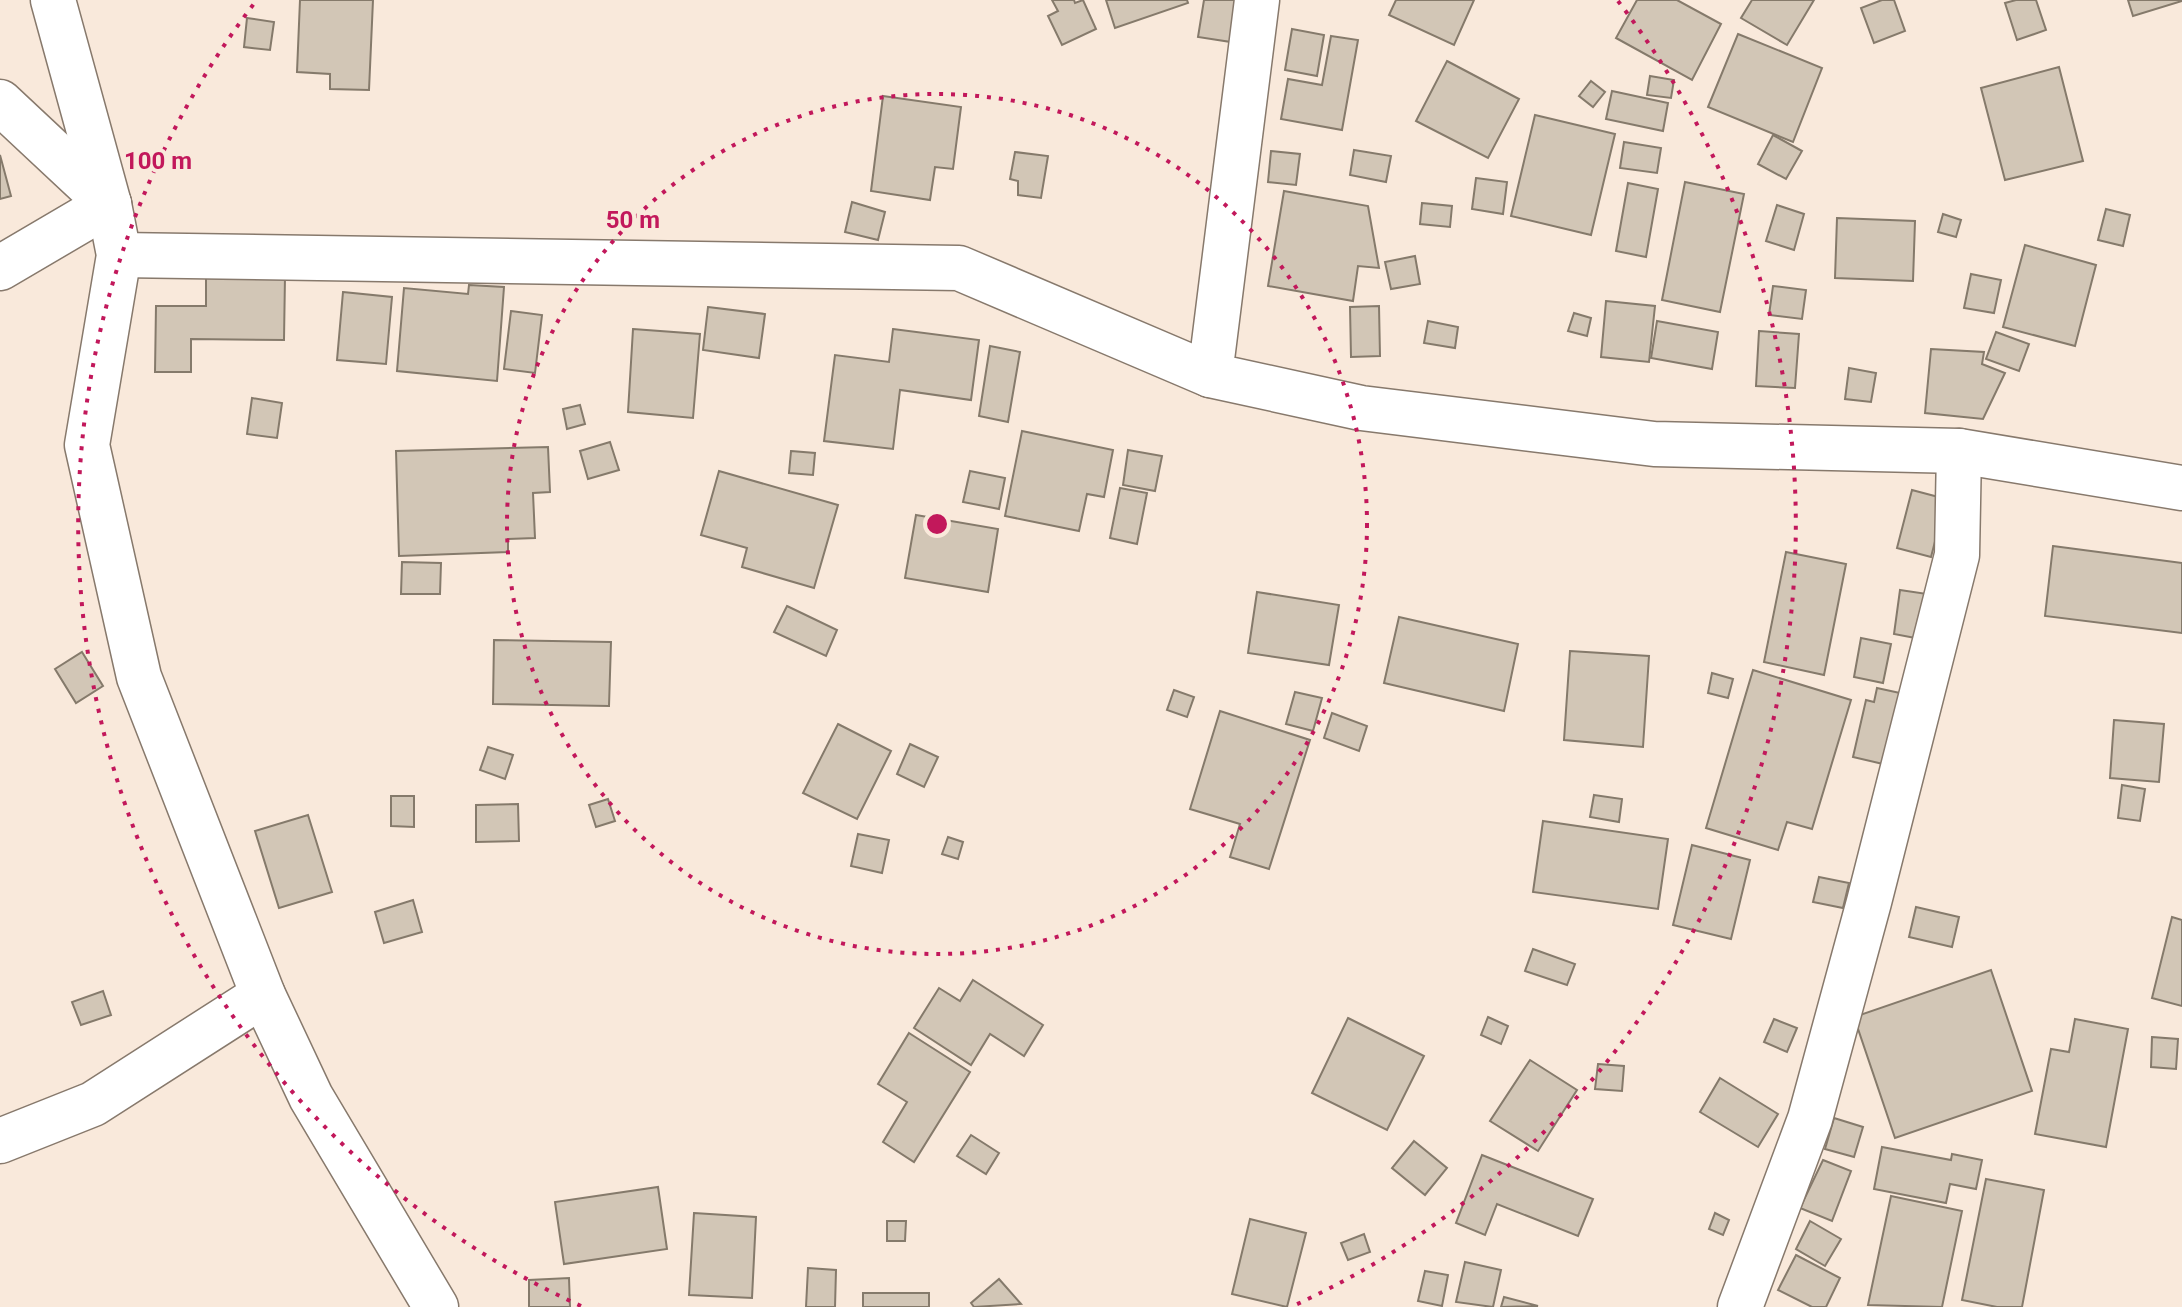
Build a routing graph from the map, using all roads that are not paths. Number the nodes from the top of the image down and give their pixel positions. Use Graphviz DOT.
graph roads {
  1 [pos="53,0"];
  2 [pos="1257,0"];
  3 [pos="0,102"];
  4 [pos="109,204"];
  5 [pos="119,255"];
  6 [pos="0,268"];
  7 [pos="1210,375"];
  8 [pos="1959,451"];
  9 [pos="2182,488"];
  10 [pos="263,995"];
  11 [pos="0,1141"];
  12 [pos="436,1307"];
  13 [pos="1740,1307"];
  1 -- 4 [label="street"];
  2 -- 7 [label="street"];
  3 -- 4 [label="street"];
  4 -- 5 [label="street"];
  4 -- 6 [label="street"];
  5 -- 7 [label="street"];
  5 -- 10 [label="street"];
  7 -- 8 [label="street"];
  8 -- 9 [label="street"];
  8 -- 13 [label="street"];
  10 -- 11 [label="street"];
  10 -- 12 [label="street"];
}
